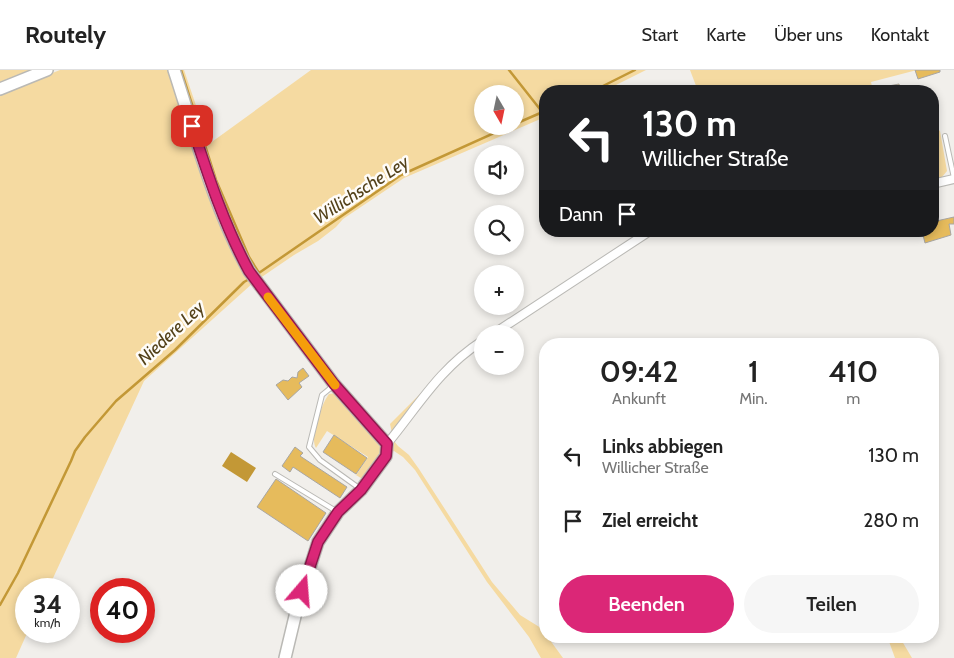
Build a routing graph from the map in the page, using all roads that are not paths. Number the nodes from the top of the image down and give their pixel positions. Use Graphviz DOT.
graph roads {
  1 [pos="47,70"];
  2 [pos="174,70"];
  3 [pos="0,89"];
  4 [pos="945,136"];
  5 [pos="954,178"];
  6 [pos="939,182"];
  7 [pos="641,237"];
  8 [pos="508,325"];
  9 [pos="474,347"];
  10 [pos="334,384"];
  11 [pos="387,444"];
  12 [pos="275,474"];
  13 [pos="361,490"];
  14 [pos="338,512"];
  15 [pos="285,658"];
  1 -- 3 [label="street"];
  2 -- 10 [label="street"];
  4 -- 5 [label="lane"];
  5 -- 6 [label="street"];
  7 -- 8 [label="street"];
  9 -- 11 [label="street"];
  10 -- 11 [label="street"];
  10 -- 13 [label="lane"];
  11 -- 13 [label="street"];
  12 -- 14 [label="lane"];
  13 -- 14 [label="street"];
  14 -- 15 [label="street"];
}
